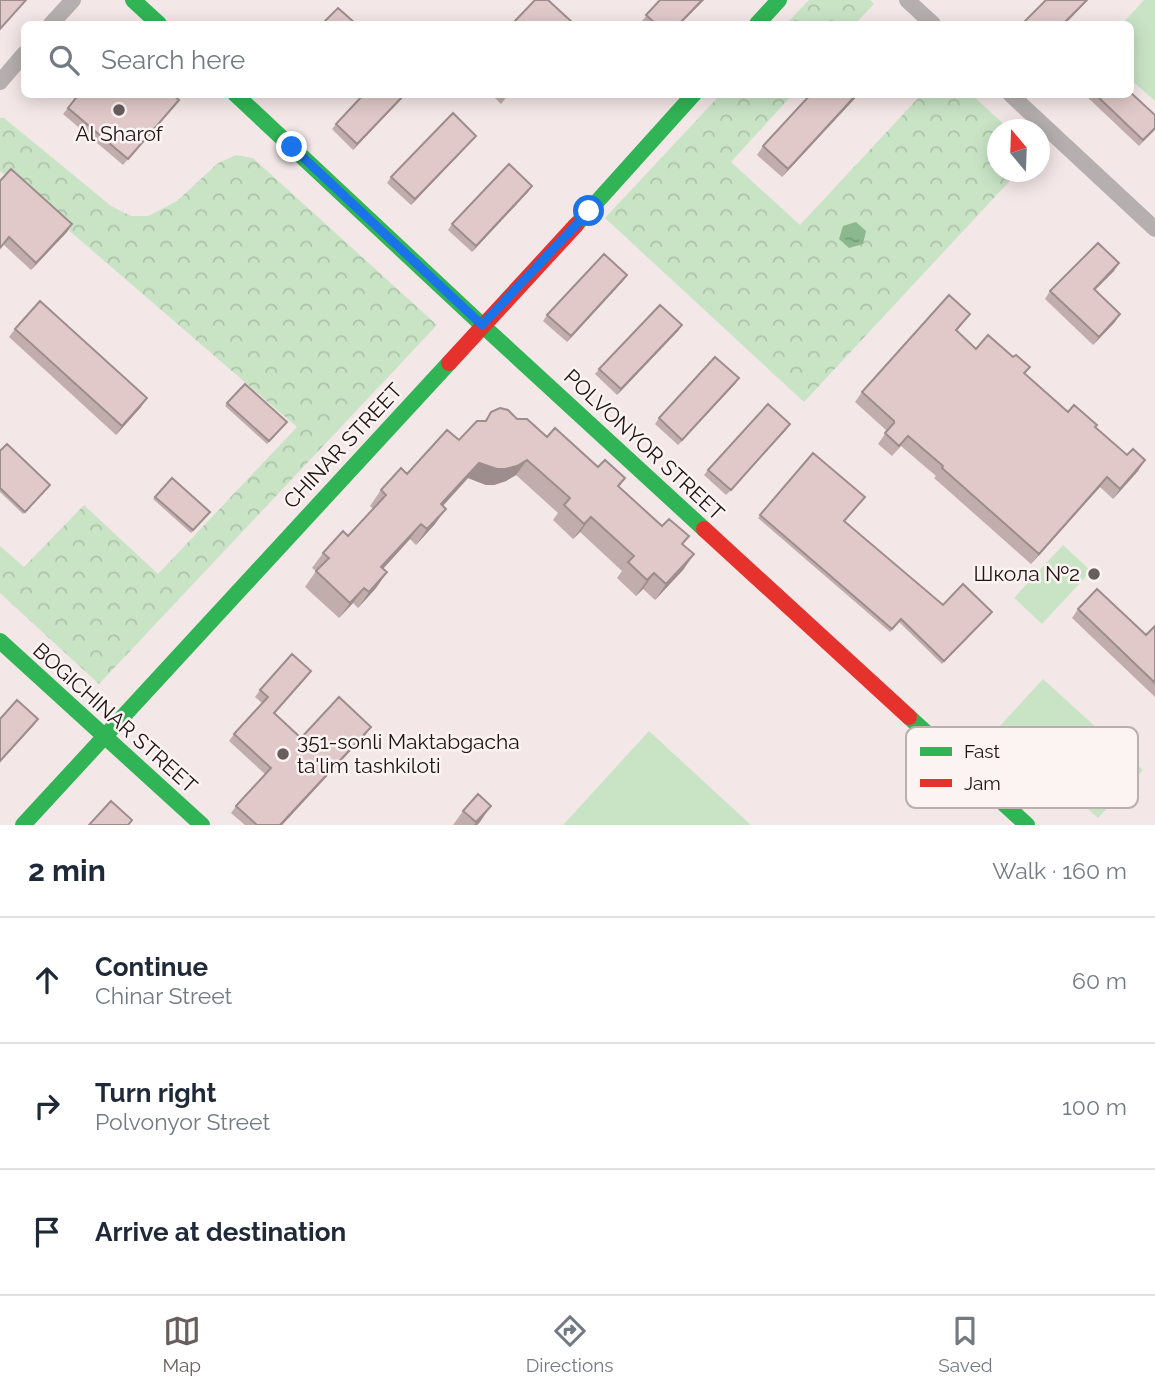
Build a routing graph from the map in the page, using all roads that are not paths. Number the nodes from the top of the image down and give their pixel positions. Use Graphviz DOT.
graph roads {
  1 [pos="73,0"];
  2 [pos="133,0"];
  3 [pos="779,0"];
  4 [pos="906,0"];
  5 [pos="54,21"];
  6 [pos="156,21"];
  7 [pos="760,21"];
  8 [pos="930,21"];
  9 [pos="21,58"];
  10 [pos="0,82"];
  11 [pos="239,98"];
  12 [pos="690,98"];
  13 [pos="1014,98"];
  14 [pos="1155,229"];
  15 [pos="482,325"];
  16 [pos="0,641"];
  17 [pos="920,727"];
  18 [pos="104,736"];
  19 [pos="1008,808"];
  20 [pos="23,825"];
  21 [pos="202,825"];
  22 [pos="1027,825"];
  1 -- 5 [label="street"];
  2 -- 6 [label="street"];
  3 -- 7 [label="street"];
  4 -- 8 [label="street"];
  9 -- 10 [label="street"];
  11 -- 15 [label="street, POLVONYOR STREET"];
  12 -- 15 [label="street, CHINAR STREET"];
  13 -- 14 [label="street"];
  15 -- 17 [label="street, POLVONYOR STREET"];
  15 -- 18 [label="street, CHINAR STREET"];
  16 -- 18 [label="street, BOGICHINAR STREET"];
  18 -- 20 [label="street, CHINAR STREET"];
  18 -- 21 [label="street, BOGICHINAR STREET"];
  19 -- 22 [label="street, POLVONYOR STREET"];
}
